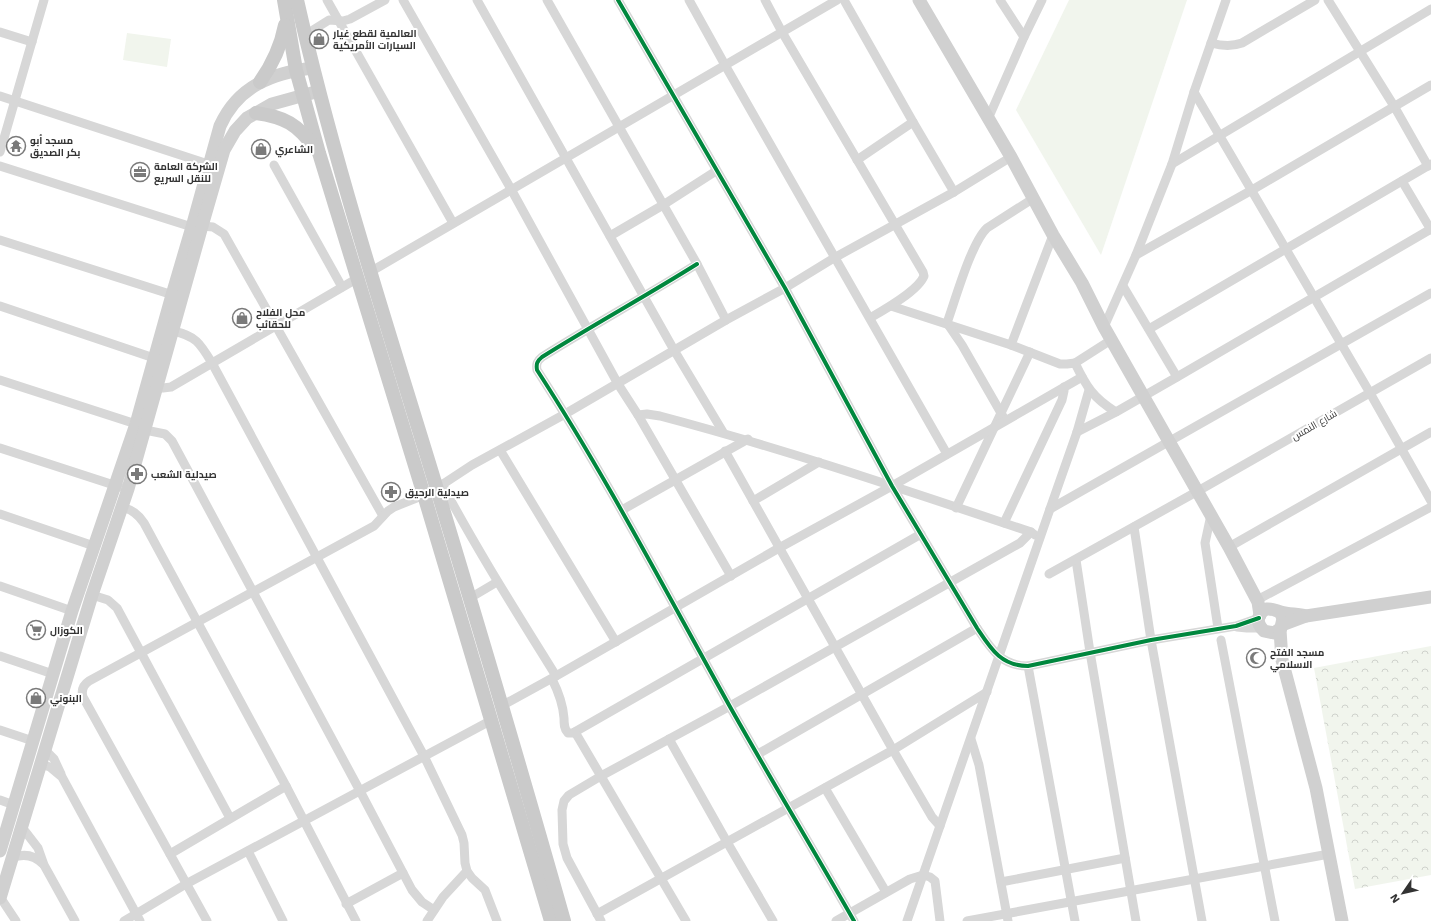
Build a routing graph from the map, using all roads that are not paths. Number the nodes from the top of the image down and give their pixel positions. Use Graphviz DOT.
graph roads {
  1 [pos="44,0"];
  2 [pos="284,0"];
  3 [pos="297,0"];
  4 [pos="327,0"];
  5 [pos="385,0"];
  6 [pos="403,0"];
  7 [pos="477,0"];
  8 [pos="547,0"];
  9 [pos="618,0"];
  10 [pos="689,0"];
  11 [pos="764,0"];
  12 [pos="837,0"];
  13 [pos="844,0"];
  14 [pos="919,0"];
  15 [pos="1000,0"];
  16 [pos="1042,0"];
  17 [pos="1226,0"];
  18 [pos="1315,0"];
  19 [pos="1328,0"];
  20 [pos="1431,9"];
  21 [pos="286,19"];
  22 [pos="339,20"];
  23 [pos="0,32"];
  24 [pos="782,32"];
  25 [pos="305,35"];
  26 [pos="1024,37"];
  27 [pos="32,42"];
  28 [pos="1211,43"];
  29 [pos="1360,52"];
  30 [pos="725,65"];
  31 [pos="313,68"];
  32 [pos="296,70"];
  33 [pos="260,82"];
  34 [pos="1431,85"];
  35 [pos="319,91"];
  36 [pos="1194,92"];
  37 [pos="302,95"];
  38 [pos="0,96"];
  39 [pos="672,96"];
  40 [pos="15,101"];
  41 [pos="1394,106"];
  42 [pos="256,113"];
  43 [pos="988,119"];
  44 [pos="913,122"];
  45 [pos="620,127"];
  46 [pos="1219,136"];
  47 [pos="0,152"];
  48 [pos="319,153"];
  49 [pos="1011,157"];
  50 [pos="566,158"];
  51 [pos="857,160"];
  52 [pos="208,164"];
  53 [pos="1172,164"];
  54 [pos="274,165"];
  55 [pos="1430,165"];
  56 [pos="0,166"];
  57 [pos="716,171"];
  58 [pos="1402,181"];
  59 [pos="511,189"];
  60 [pos="1252,190"];
  61 [pos="954,192"];
  62 [pos="1034,198"];
  63 [pos="663,205"];
  64 [pos="453,223"];
  65 [pos="894,224"];
  66 [pos="197,226"];
  67 [pos="1431,229"];
  68 [pos="610,236"];
  69 [pos="1053,236"];
  70 [pos="0,240"];
  71 [pos="1286,248"];
  72 [pos="1136,256"];
  73 [pos="834,258"];
  74 [pos="697,264"];
  75 [pos="364,275"];
  76 [pos="1123,286"];
  77 [pos="342,288"];
  78 [pos="784,288"];
  79 [pos="1431,292"];
  80 [pos="177,296"];
  81 [pos="644,296"];
  82 [pos="1314,297"];
  83 [pos="0,306"];
  84 [pos="891,306"];
  85 [pos="870,318"];
  86 [pos="726,320"];
  87 [pos="947,323"];
  88 [pos="276,326"];
  89 [pos="1104,327"];
  90 [pos="587,329"];
  91 [pos="1149,329"];
  92 [pos="173,331"];
  93 [pos="1111,340"];
  94 [pos="1341,344"];
  95 [pos="1011,345"];
  96 [pos="674,350"];
  97 [pos="1030,352"];
  98 [pos="154,358"];
  99 [pos="1431,358"];
  100 [pos="212,363"];
  101 [pos="1075,363"];
  102 [pos="1082,377"];
  103 [pos="1177,377"];
  104 [pos="0,380"];
  105 [pos="618,384"];
  106 [pos="157,387"];
  107 [pos="1064,387"];
  108 [pos="1089,390"];
  109 [pos="1370,393"];
  110 [pos="1144,396"];
  111 [pos="1116,412"];
  112 [pos="565,414"];
  113 [pos="638,415"];
  114 [pos="1003,416"];
  115 [pos="995,426"];
  116 [pos="140,427"];
  117 [pos="723,432"];
  118 [pos="1077,432"];
  119 [pos="1431,432"];
  120 [pos="748,440"];
  121 [pos="1169,441"];
  122 [pos="0,448"];
  123 [pos="1402,448"];
  124 [pos="500,450"];
  125 [pos="725,451"];
  126 [pos="947,454"];
  127 [pos="819,462"];
  128 [pos="676,479"];
  129 [pos="115,485"];
  130 [pos="439,486"];
  131 [pos="892,486"];
  132 [pos="128,489"];
  133 [pos="1198,491"];
  134 [pos="424,495"];
  135 [pos="753,501"];
  136 [pos="1431,501"];
  137 [pos="122,507"];
  138 [pos="1431,507"];
  139 [pos="956,508"];
  140 [pos="1050,509"];
  141 [pos="622,510"];
  142 [pos="0,514"];
  143 [pos="1210,515"];
  144 [pos="383,516"];
  145 [pos="1004,523"];
  146 [pos="1134,527"];
  147 [pos="1031,532"];
  148 [pos="921,534"];
  149 [pos="1039,538"];
  150 [pos="94,546"];
  151 [pos="1229,547"];
  152 [pos="779,548"];
  153 [pos="316,558"];
  154 [pos="1076,560"];
  155 [pos="1049,574"];
  156 [pos="731,576"];
  157 [pos="497,582"];
  158 [pos="950,582"];
  159 [pos="0,586"];
  160 [pos="253,592"];
  161 [pos="92,595"];
  162 [pos="1431,597"];
  163 [pos="470,598"];
  164 [pos="808,599"];
  165 [pos="675,607"];
  166 [pos="72,611"];
  167 [pos="1267,617"];
  168 [pos="198,622"];
  169 [pos="977,628"];
  170 [pos="1218,628"];
  171 [pos="1151,640"];
  172 [pos="1221,640"];
  173 [pos="616,642"];
  174 [pos="835,646"];
  175 [pos="1090,652"];
  176 [pos="140,653"];
  177 [pos="0,656"];
  178 [pos="999,657"];
  179 [pos="703,658"];
  180 [pos="1028,666"];
  181 [pos="53,674"];
  182 [pos="554,678"];
  183 [pos="987,692"];
  184 [pos="862,695"];
  185 [pos="503,706"];
  186 [pos="730,706"];
  187 [pos="490,721"];
  188 [pos="0,730"];
  189 [pos="575,732"];
  190 [pos="669,739"];
  191 [pos="971,739"];
  192 [pos="33,741"];
  193 [pos="44,749"];
  194 [pos="893,750"];
  195 [pos="758,754"];
  196 [pos="424,756"];
  197 [pos="40,764"];
  198 [pos="601,776"];
  199 [pos="62,777"];
  200 [pos="286,786"];
  201 [pos="825,788"];
  202 [pos="360,791"];
  203 [pos="0,800"];
  204 [pos="14,805"];
  205 [pos="789,808"];
  206 [pos="230,818"];
  207 [pos="304,821"];
  208 [pos="21,826"];
  209 [pos="940,826"];
  210 [pos="726,842"];
  211 [pos="0,851"];
  212 [pos="248,852"];
  213 [pos="170,854"];
  214 [pos="1329,854"];
  215 [pos="12,858"];
  216 [pos="1125,858"];
  217 [pos="44,865"];
  218 [pos="1264,866"];
  219 [pos="1066,870"];
  220 [pos="467,871"];
  221 [pos="403,873"];
  222 [pos="3,875"];
  223 [pos="924,875"];
  224 [pos="661,879"];
  225 [pos="1195,879"];
  226 [pos="1001,882"];
  227 [pos="186,884"];
  228 [pos="1130,891"];
  229 [pos="886,892"];
  230 [pos="0,897"];
  231 [pos="1072,902"];
  232 [pos="346,904"];
  233 [pos="434,910"];
  234 [pos="138,917"];
  235 [pos="852,917"];
  236 [pos="1007,917"];
  237 [pos="599,918"];
  238 [pos="16,921"];
  239 [pos="75,921"];
  240 [pos="124,921"];
  241 [pos="207,921"];
  242 [pos="283,921"];
  243 [pos="356,921"];
  244 [pos="427,921"];
  245 [pos="497,921"];
  246 [pos="551,921"];
  247 [pos="564,921"];
  248 [pos="686,921"];
  249 [pos="773,921"];
  250 [pos="836,921"];
  251 [pos="907,921"];
  252 [pos="940,921"];
  253 [pos="967,921"];
  254 [pos="1075,921"];
  255 [pos="1134,921"];
  256 [pos="1202,921"];
  257 [pos="1275,921"];
  258 [pos="1342,921"];
  1 -- 27 [label="street"];
  2 -- 21 [label="main road"];
  3 -- 25 [label="main road"];
  4 -- 22 [label="street"];
  5 -- 22 [label="street"];
  6 -- 59 [label="street"];
  7 -- 50 [label="street"];
  8 -- 45 [label="street"];
  9 -- 39 [label="street"];
  10 -- 30 [label="street"];
  11 -- 24 [label="street"];
  12 -- 24 [label="street"];
  13 -- 44 [label="street"];
  14 -- 43 [label="main road"];
  15 -- 26 [label="street"];
  16 -- 26 [label="street"];
  17 -- 28 [label="street"];
  18 -- 28 [label="street"];
  19 -- 29 [label="street"];
  20 -- 29 [label="street"];
  21 -- 32 [label="main road"];
  21 -- 33 [label="main road"];
  22 -- 25 [label="street"];
  22 -- 64 [label="street"];
  23 -- 27 [label="street"];
  24 -- 30 [label="street"];
  24 -- 51 [label="street"];
  25 -- 31 [label="main road"];
  26 -- 43 [label="street"];
  27 -- 40 [label="street"];
  28 -- 36 [label="street"];
  29 -- 41 [label="street"];
  29 -- 46 [label="street"];
  30 -- 39 [label="street"];
  30 -- 73 [label="street"];
  31 -- 32 [label="main road"];
  31 -- 35 [label="main road"];
  32 -- 33 [label="main road"];
  32 -- 37 [label="main road"];
  33 -- 52 [label="main road"];
  34 -- 41 [label="street"];
  35 -- 37 [label="main road"];
  35 -- 75 [label="main road"];
  36 -- 46 [label="street"];
  36 -- 53 [label="street"];
  37 -- 42 [label="main road"];
  37 -- 48 [label="main road"];
  38 -- 40 [label="street"];
  39 -- 45 [label="street"];
  39 -- 57 [label="street"];
  40 -- 47 [label="street"];
  40 -- 52 [label="street"];
  41 -- 55 [label="street"];
  41 -- 60 [label="street"];
  42 -- 48 [label="main road"];
  42 -- 66 [label="main road"];
  43 -- 49 [label="main road"];
  44 -- 51 [label="street"];
  44 -- 61 [label="street"];
  45 -- 50 [label="street"];
  45 -- 63 [label="street"];
  46 -- 53 [label="street"];
  46 -- 60 [label="street"];
  48 -- 75 [label="main road"];
  49 -- 61 [label="street"];
  49 -- 62 [label="main road"];
  50 -- 59 [label="street"];
  50 -- 68 [label="street"];
  51 -- 65 [label="street"];
  52 -- 66 [label="main road"];
  53 -- 72 [label="street"];
  54 -- 77 [label="street"];
  55 -- 58 [label="street"];
  56 -- 66 [label="street"];
  57 -- 63 [label="street"];
  57 -- 78 [label="street"];
  58 -- 67 [label="street"];
  58 -- 71 [label="street"];
  59 -- 64 [label="street"];
  59 -- 90 [label="street"];
  60 -- 71 [label="street"];
  60 -- 72 [label="street"];
  61 -- 65 [label="street"];
  62 -- 69 [label="main road"];
  62 -- 87 [label="street"];
  63 -- 68 [label="street"];
  63 -- 74 [label="street"];
  64 -- 75 [label="street"];
  65 -- 73 [label="street"];
  65 -- 84 [label="street"];
  66 -- 80 [label="main road"];
  66 -- 88 [label="street"];
  67 -- 82 [label="street"];
  68 -- 81 [label="street"];
  69 -- 89 [label="main road"];
  69 -- 95 [label="street"];
  70 -- 80 [label="street"];
  71 -- 82 [label="street"];
  71 -- 91 [label="street"];
  72 -- 76 [label="street"];
  73 -- 78 [label="street"];
  73 -- 85 [label="street"];
  74 -- 81 [label="street"];
  74 -- 86 [label="street"];
  75 -- 77 [label="street"];
  75 -- 130 [label="main road"];
  75 -- 134 [label="main road"];
  76 -- 89 [label="street"];
  76 -- 91 [label="street"];
  77 -- 88 [label="street"];
  78 -- 86 [label="street"];
  78 -- 131 [label="street"];
  79 -- 94 [label="street"];
  80 -- 92 [label="main road"];
  80 -- 98 [label="main road"];
  81 -- 90 [label="street"];
  81 -- 96 [label="street"];
  82 -- 94 [label="street"];
  82 -- 103 [label="street"];
  83 -- 98 [label="street"];
  84 -- 85 [label="street"];
  84 -- 87 [label="street"];
  85 -- 126 [label="street"];
  86 -- 96 [label="street"];
  87 -- 95 [label="street"];
  87 -- 114 [label="street"];
  88 -- 100 [label="street"];
  88 -- 144 [label="street"];
  89 -- 93 [label="main road"];
  90 -- 105 [label="street"];
  90 -- 112 [label="street"];
  91 -- 103 [label="street"];
  92 -- 100 [label="street"];
  92 -- 106 [label="main road"];
  93 -- 101 [label="street"];
  93 -- 110 [label="main road"];
  94 -- 109 [label="street"];
  94 -- 121 [label="street"];
  95 -- 97 [label="street"];
  96 -- 105 [label="street"];
  96 -- 117 [label="street"];
  97 -- 101 [label="street"];
  97 -- 114 [label="street"];
  98 -- 116 [label="main road"];
  99 -- 109 [label="street, شارع النمس"];
  100 -- 106 [label="street"];
  100 -- 153 [label="street"];
  101 -- 102 [label="street"];
  102 -- 107 [label="street"];
  102 -- 108 [label="street"];
  103 -- 110 [label="street"];
  104 -- 116 [label="street"];
  105 -- 112 [label="street"];
  105 -- 113 [label="street"];
  106 -- 116 [label="main road"];
  107 -- 114 [label="street"];
  107 -- 145 [label="street"];
  108 -- 111 [label="street"];
  108 -- 118 [label="street"];
  109 -- 123 [label="street"];
  109 -- 133 [label="street, شارع النمس"];
  110 -- 111 [label="street"];
  110 -- 121 [label="main road"];
  111 -- 118 [label="street"];
  112 -- 124 [label="street"];
  112 -- 141 [label="street"];
  113 -- 117 [label="street"];
  113 -- 128 [label="street"];
  114 -- 115 [label="street"];
  115 -- 126 [label="street"];
  115 -- 139 [label="street"];
  116 -- 129 [label="main road"];
  116 -- 132 [label="main road"];
  116 -- 160 [label="street"];
  117 -- 120 [label="street"];
  118 -- 140 [label="street"];
  119 -- 123 [label="street"];
  120 -- 125 [label="street"];
  120 -- 127 [label="street"];
  121 -- 133 [label="main road"];
  121 -- 140 [label="street"];
  122 -- 129 [label="street"];
  123 -- 136 [label="street"];
  123 -- 151 [label="street"];
  124 -- 130 [label="street"];
  124 -- 173 [label="street"];
  125 -- 128 [label="street"];
  125 -- 135 [label="street"];
  126 -- 131 [label="street"];
  127 -- 131 [label="street"];
  127 -- 135 [label="street"];
  128 -- 141 [label="street"];
  128 -- 156 [label="street"];
  129 -- 132 [label="street"];
  129 -- 150 [label="main road"];
  130 -- 157 [label="street"];
  130 -- 163 [label="main road"];
  131 -- 139 [label="street"];
  131 -- 148 [label="street"];
  131 -- 152 [label="street"];
  132 -- 137 [label="main road"];
  133 -- 143 [label="main road"];
  133 -- 146 [label="street, شارع النمس"];
  134 -- 144 [label="street"];
  134 -- 187 [label="main road"];
  135 -- 152 [label="street"];
  137 -- 161 [label="main road"];
  137 -- 168 [label="street"];
  138 -- 167 [label="street"];
  139 -- 145 [label="street"];
  140 -- 149 [label="street"];
  141 -- 165 [label="street"];
  142 -- 150 [label="street"];
  143 -- 151 [label="main road"];
  143 -- 170 [label="street"];
  144 -- 153 [label="street"];
  145 -- 147 [label="street"];
  146 -- 154 [label="street, شارع النمس"];
  146 -- 171 [label="street"];
  147 -- 149 [label="street"];
  147 -- 158 [label="street"];
  148 -- 158 [label="street"];
  148 -- 164 [label="street"];
  149 -- 178 [label="street"];
  150 -- 166 [label="main road"];
  151 -- 167 [label="main road"];
  152 -- 156 [label="street"];
  152 -- 164 [label="street"];
  153 -- 160 [label="street"];
  153 -- 196 [label="street"];
  154 -- 155 [label="street, شارع النمس"];
  154 -- 175 [label="street"];
  156 -- 165 [label="street"];
  157 -- 163 [label="street"];
  157 -- 182 [label="street"];
  158 -- 169 [label="street"];
  158 -- 174 [label="street"];
  159 -- 166 [label="street"];
  160 -- 168 [label="street"];
  160 -- 202 [label="street"];
  161 -- 176 [label="street"];
  161 -- 193 [label="main road"];
  162 -- 167 [label="main road"];
  163 -- 185 [label="main road"];
  164 -- 174 [label="street"];
  164 -- 179 [label="street"];
  165 -- 173 [label="street"];
  165 -- 179 [label="street"];
  166 -- 181 [label="main road"];
  167 -- 170 [label="street"];
  167 -- 214 [label="main road"];
  168 -- 176 [label="street"];
  168 -- 200 [label="street"];
  169 -- 178 [label="street"];
  169 -- 184 [label="street"];
  170 -- 171 [label="street"];
  171 -- 175 [label="street"];
  171 -- 225 [label="street"];
  172 -- 218 [label="street"];
  173 -- 182 [label="street"];
  174 -- 184 [label="street"];
  174 -- 186 [label="street"];
  175 -- 180 [label="street"];
  175 -- 216 [label="street"];
  176 -- 206 [label="street"];
  176 -- 213 [label="street"];
  177 -- 181 [label="street"];
  178 -- 180 [label="street"];
  178 -- 183 [label="street"];
  179 -- 186 [label="street"];
  179 -- 189 [label="street"];
  180 -- 219 [label="street"];
  181 -- 192 [label="main road"];
  182 -- 185 [label="street"];
  182 -- 189 [label="street"];
  183 -- 191 [label="street"];
  183 -- 194 [label="street"];
  184 -- 194 [label="street"];
  184 -- 195 [label="street"];
  185 -- 247 [label="main road"];
  186 -- 190 [label="street"];
  186 -- 195 [label="street"];
  187 -- 196 [label="street"];
  187 -- 246 [label="main road"];
  188 -- 192 [label="street"];
  189 -- 198 [label="street"];
  190 -- 198 [label="street"];
  190 -- 210 [label="street"];
  191 -- 209 [label="street"];
  191 -- 226 [label="street"];
  192 -- 204 [label="main road"];
  193 -- 197 [label="main road"];
  193 -- 199 [label="street"];
  194 -- 201 [label="street"];
  194 -- 209 [label="street"];
  195 -- 205 [label="street"];
  196 -- 202 [label="street"];
  196 -- 220 [label="street"];
  197 -- 199 [label="street"];
  197 -- 208 [label="main road"];
  198 -- 224 [label="street"];
  198 -- 237 [label="street"];
  199 -- 234 [label="street"];
  200 -- 206 [label="street"];
  200 -- 207 [label="street"];
  201 -- 205 [label="street"];
  201 -- 229 [label="street"];
  202 -- 207 [label="street"];
  202 -- 221 [label="street"];
  203 -- 204 [label="street"];
  204 -- 211 [label="main road"];
  205 -- 210 [label="street"];
  205 -- 235 [label="street"];
  206 -- 213 [label="street"];
  207 -- 212 [label="street"];
  207 -- 232 [label="street"];
  208 -- 215 [label="main road"];
  208 -- 217 [label="street"];
  209 -- 223 [label="street"];
  210 -- 224 [label="street"];
  210 -- 249 [label="street"];
  212 -- 227 [label="street"];
  212 -- 242 [label="street"];
  213 -- 227 [label="street"];
  214 -- 218 [label="street"];
  214 -- 258 [label="main road"];
  215 -- 217 [label="street"];
  215 -- 222 [label="main road"];
  216 -- 219 [label="street"];
  216 -- 228 [label="street"];
  217 -- 239 [label="street"];
  218 -- 225 [label="street"];
  218 -- 257 [label="street"];
  219 -- 226 [label="street"];
  219 -- 231 [label="street"];
  220 -- 233 [label="street"];
  220 -- 245 [label="street"];
  221 -- 232 [label="street"];
  221 -- 233 [label="street"];
  222 -- 230 [label="main road"];
  223 -- 229 [label="street"];
  223 -- 251 [label="street"];
  223 -- 252 [label="street"];
  224 -- 237 [label="street"];
  224 -- 248 [label="street"];
  225 -- 228 [label="street"];
  225 -- 256 [label="street"];
  226 -- 236 [label="street"];
  227 -- 234 [label="street"];
  227 -- 241 [label="street"];
  228 -- 231 [label="street"];
  228 -- 255 [label="street"];
  229 -- 235 [label="street"];
  230 -- 238 [label="street"];
  231 -- 236 [label="street"];
  231 -- 254 [label="street"];
  232 -- 243 [label="street"];
  233 -- 244 [label="street"];
  234 -- 240 [label="street"];
  235 -- 250 [label="street"];
  236 -- 253 [label="street"];
}
